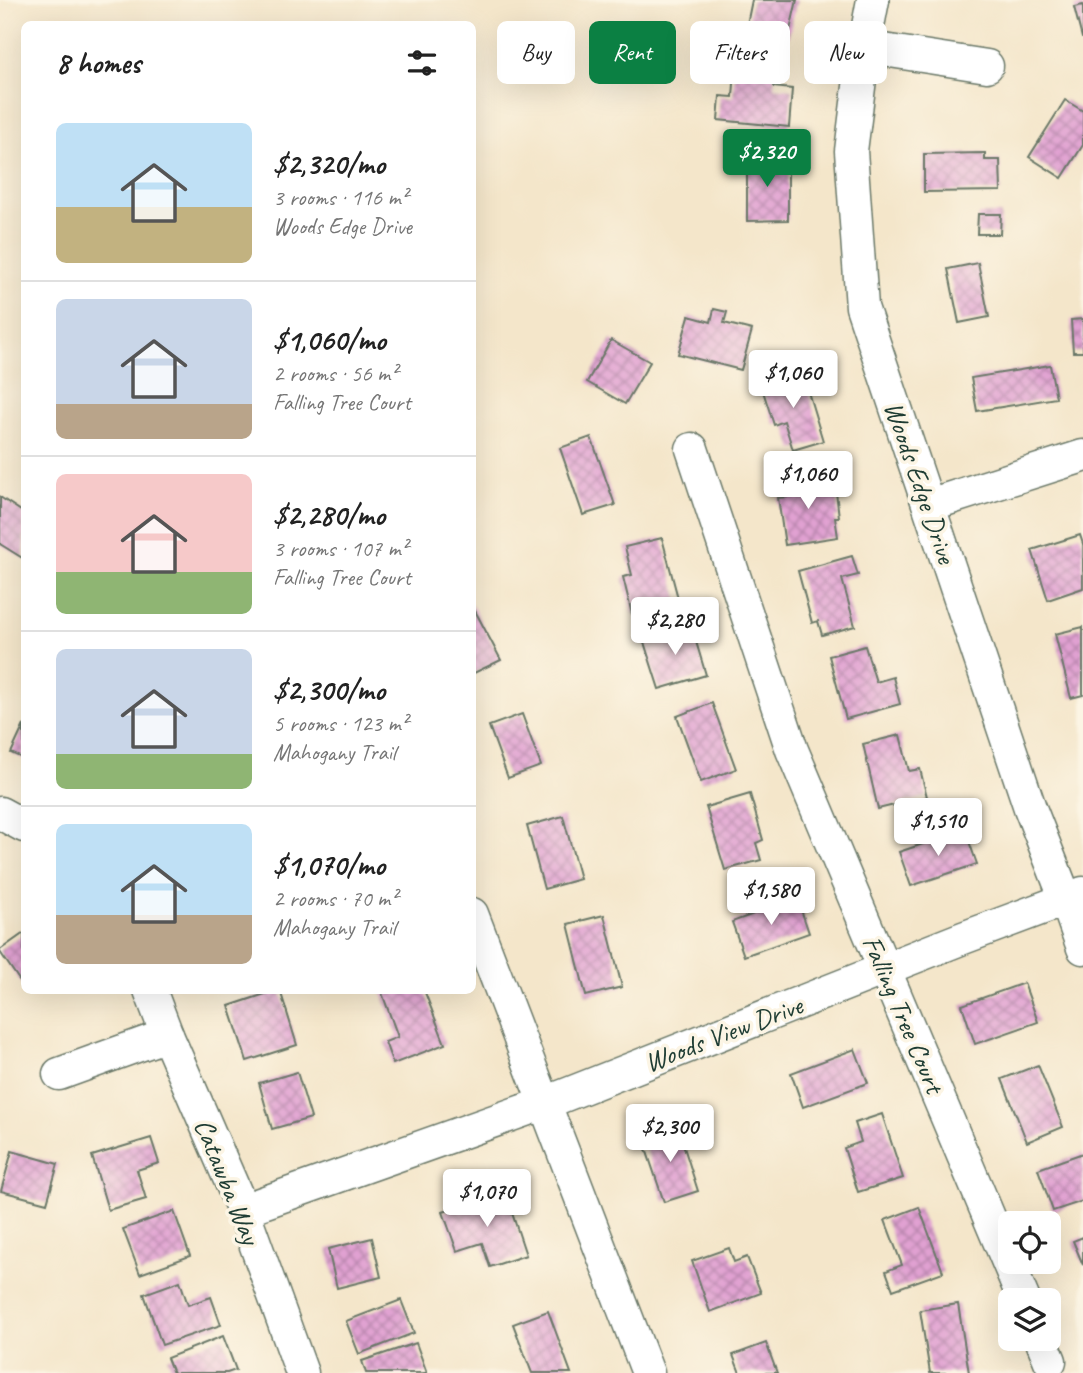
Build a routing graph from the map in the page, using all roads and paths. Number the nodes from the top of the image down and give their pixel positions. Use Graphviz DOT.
graph roads {
  1 [pos="873,0"];
  2 [pos="869,21"];
  3 [pos="887,51"];
  4 [pos="986,66"];
  5 [pos="859,84"];
  6 [pos="692,449"];
  7 [pos="1083,456"];
  8 [pos="929,505"];
  9 [pos="0,813"];
  10 [pos="21,824"];
  11 [pos="1075,897"];
  12 [pos="476,924"];
  13 [pos="1083,948"];
  14 [pos="885,970"];
  15 [pos="152,994"];
  16 [pos="167,1035"];
  17 [pos="59,1074"];
  18 [pos="545,1103"];
  19 [pos="243,1210"];
  20 [pos="1019,1288"];
  21 [pos="302,1373"];
  22 [pos="648,1373"];
  1 -- 2 [label="street, Woods Edge Drive"];
  3 -- 4 [label="street"];
  5 -- 8 [label="street, Woods Edge Drive"];
  6 -- 14 [label="street, Falling Tree Court"];
  7 -- 8 [label="street"];
  8 -- 11 [label="street, Woods Edge Drive"];
  9 -- 10 [label="street"];
  11 -- 13 [label="street, Woods Edge Drive"];
  11 -- 14 [label="street, Woods View Drive"];
  12 -- 18 [label="street"];
  14 -- 18 [label="street, Woods View Drive"];
  14 -- 20 [label="street, Falling Tree Court"];
  15 -- 16 [label="street, Catawba Way"];
  16 -- 17 [label="street"];
  16 -- 19 [label="street, Catawba Way"];
  18 -- 19 [label="street, Woods View Drive"];
  18 -- 22 [label="street"];
  19 -- 21 [label="street, Catawba Way"];
}
